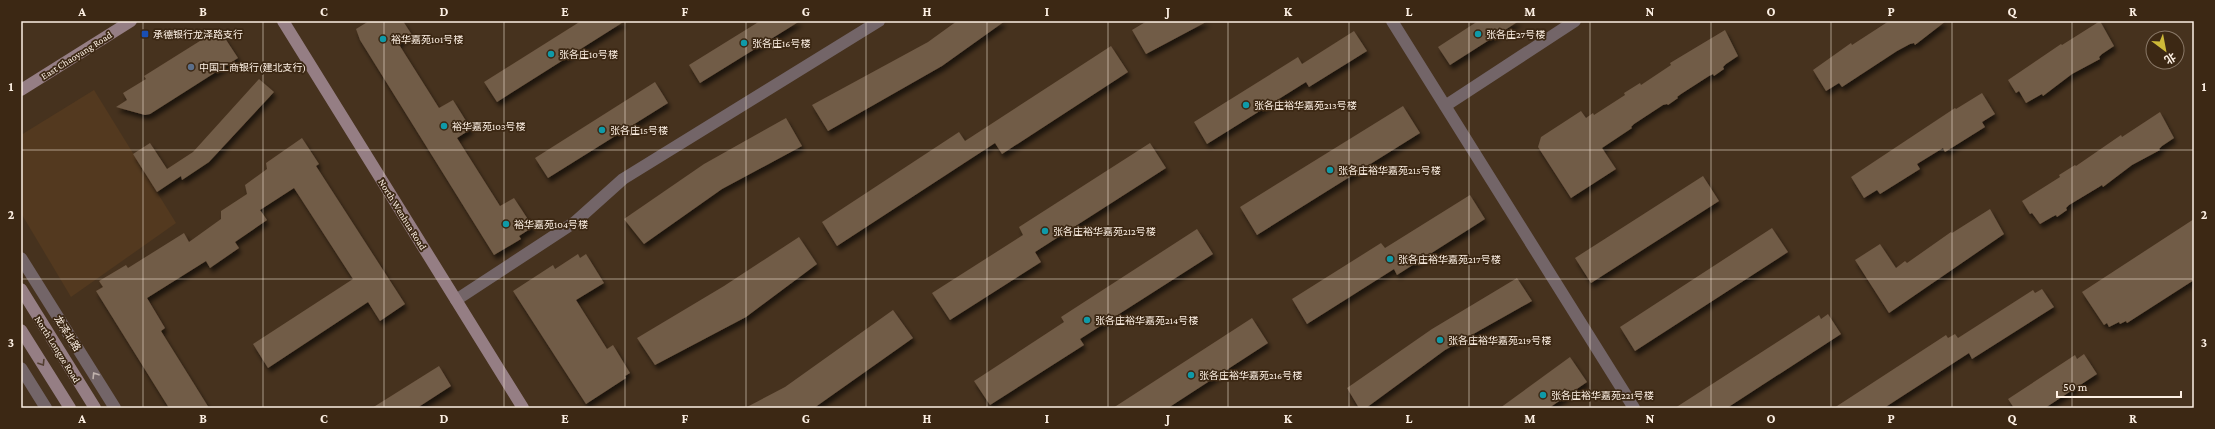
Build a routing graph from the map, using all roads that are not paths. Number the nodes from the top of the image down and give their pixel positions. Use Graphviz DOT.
graph roads {
  1 [pos="131,21"];
  2 [pos="283,21"];
  3 [pos="879,21"];
  4 [pos="1392,21"];
  5 [pos="1575,21"];
  6 [pos="21,90"];
  7 [pos="1445,106"];
  8 [pos="21,258"];
  9 [pos="21,289"];
  10 [pos="456,300"];
  11 [pos="21,330"];
  12 [pos="21,368"];
  13 [pos="46,408"];
  14 [pos="70,408"];
  15 [pos="95,408"];
  16 [pos="115,408"];
  17 [pos="523,408"];
  18 [pos="1634,408"];
  1 -- 6 [label="street, East Chaoyang Road"];
  2 -- 10 [label="street, North Wenhua Road"];
  3 -- 10 [label="street"];
  4 -- 7 [label="street"];
  5 -- 7 [label="street"];
  7 -- 18 [label="street"];
  16 -- 8 [label="street, 龙泽北路, one-way"];
  9 -- 15 [label="street, North Longze Road"];
  10 -- 17 [label="street, North Wenhua Road"];
  11 -- 14 [label="street, one-way"];
  12 -- 13 [label="street"];
}
